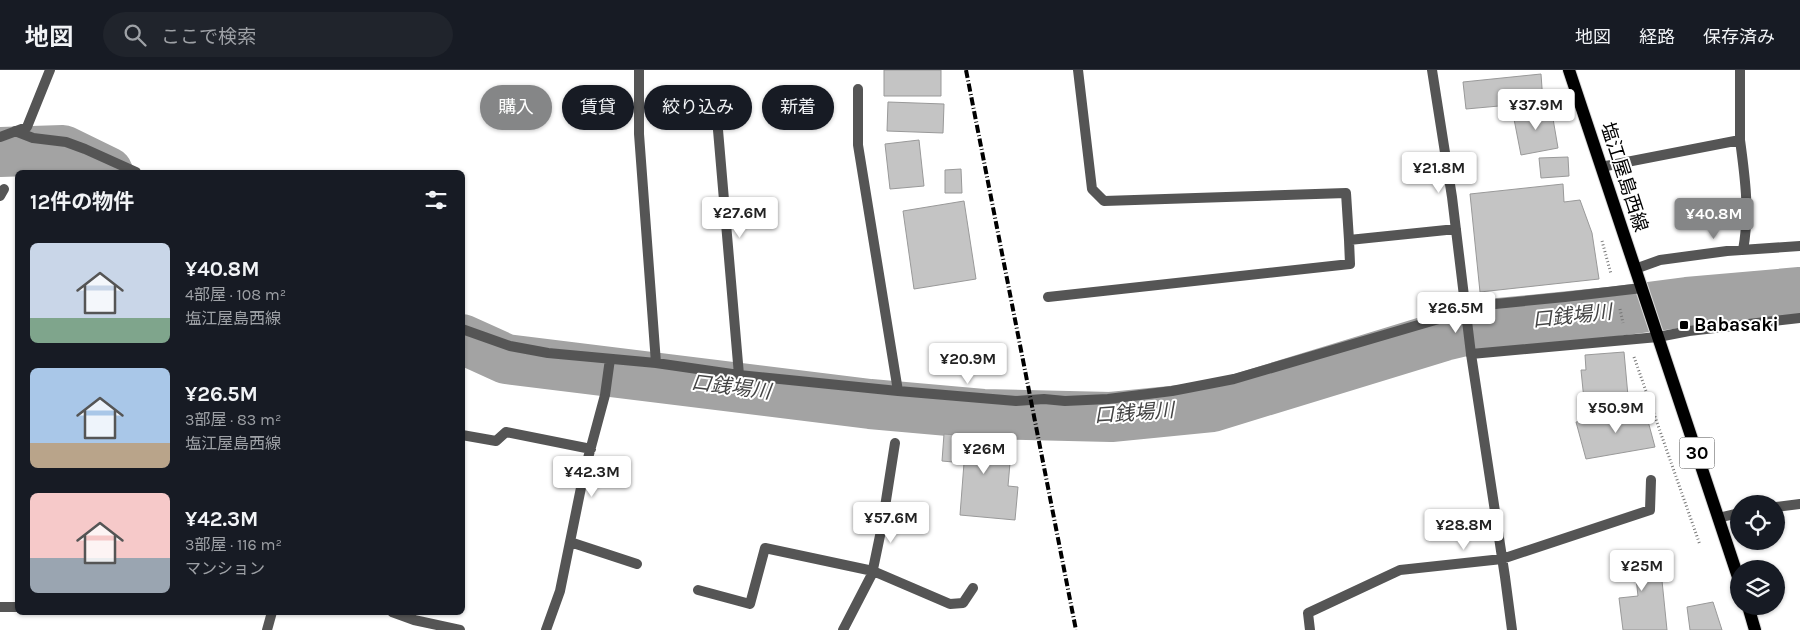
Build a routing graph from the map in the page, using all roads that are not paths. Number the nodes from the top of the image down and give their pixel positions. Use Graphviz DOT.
graph roads {
  1 [pos="50,70"];
  2 [pos="639,70"];
  3 [pos="1078,70"];
  4 [pos="1432,70"];
  5 [pos="1569,70"];
  6 [pos="1740,70"];
  7 [pos="858,89"];
  8 [pos="718,130"];
  9 [pos="15,131"];
  10 [pos="0,137"];
  11 [pos="1740,140"];
  12 [pos="1601,167"];
  13 [pos="132,170"];
  14 [pos="1456,229"];
  15 [pos="1349,240"];
  16 [pos="1800,246"];
  17 [pos="1743,250"];
  18 [pos="1635,269"];
  19 [pos="1643,292"];
  20 [pos="1048,297"];
  21 [pos="1466,311"];
  22 [pos="1800,318"];
  23 [pos="465,330"];
  24 [pos="1656,332"];
  25 [pos="1471,351"];
  26 [pos="610,360"];
  27 [pos="656,363"];
  28 [pos="739,376"];
  29 [pos="898,391"];
  30 [pos="465,436"];
  31 [pos="895,443"];
  32 [pos="591,449"];
  33 [pos="1651,480"];
  34 [pos="1800,504"];
  35 [pos="1785,506"];
  36 [pos="1730,516"];
  37 [pos="1718,518"];
  38 [pos="570,542"];
  39 [pos="1502,559"];
  40 [pos="1732,560"];
  41 [pos="637,564"];
  42 [pos="873,571"];
  43 [pos="973,588"];
  44 [pos="698,590"];
  45 [pos="0,607"];
  46 [pos="15,607"];
  47 [pos="271,615"];
  48 [pos="1751,615"];
  49 [pos="415,616"];
  50 [pos="267,630"];
  51 [pos="460,630"];
  52 [pos="546,630"];
  53 [pos="843,630"];
  54 [pos="1310,630"];
  55 [pos="1512,630"];
  56 [pos="1755,630"];
  1 -- 9 [label="street"];
  2 -- 27 [label="street"];
  3 -- 15 [label="street"];
  4 -- 14 [label="street"];
  5 -- 12 [label="main road, 塩江屋島西線 / 30"];
  6 -- 11 [label="street"];
  7 -- 29 [label="street"];
  8 -- 28 [label="street"];
  9 -- 10 [label="street"];
  9 -- 13 [label="street"];
  11 -- 12 [label="street"];
  11 -- 17 [label="street"];
  12 -- 18 [label="main road, 塩江屋島西線 / 30"];
  14 -- 15 [label="street"];
  14 -- 21 [label="street"];
  15 -- 20 [label="street"];
  16 -- 17 [label="street"];
  17 -- 18 [label="street"];
  18 -- 19 [label="main road, 塩江屋島西線 / 30"];
  19 -- 21 [label="street"];
  19 -- 24 [label="main road, 塩江屋島西線 / 30"];
  21 -- 25 [label="street"];
  21 -- 29 [label="street"];
  22 -- 24 [label="street"];
  23 -- 26 [label="street"];
  24 -- 25 [label="street"];
  24 -- 37 [label="main road, 塩江屋島西線 / 30"];
  25 -- 39 [label="street"];
  26 -- 27 [label="street"];
  26 -- 32 [label="street"];
  27 -- 28 [label="street"];
  28 -- 29 [label="street"];
  30 -- 32 [label="street"];
  31 -- 42 [label="street"];
  32 -- 38 [label="street"];
  33 -- 39 [label="street"];
  34 -- 35 [label="street"];
  36 -- 37 [label="street"];
  37 -- 40 [label="main road, 塩江屋島西線 / 30"];
  38 -- 41 [label="street"];
  38 -- 52 [label="street"];
  39 -- 54 [label="street"];
  39 -- 55 [label="street"];
  42 -- 43 [label="street"];
  42 -- 44 [label="street"];
  42 -- 53 [label="street"];
  45 -- 46 [label="street"];
  47 -- 50 [label="street"];
  48 -- 56 [label="main road"];
  49 -- 51 [label="street"];
}
